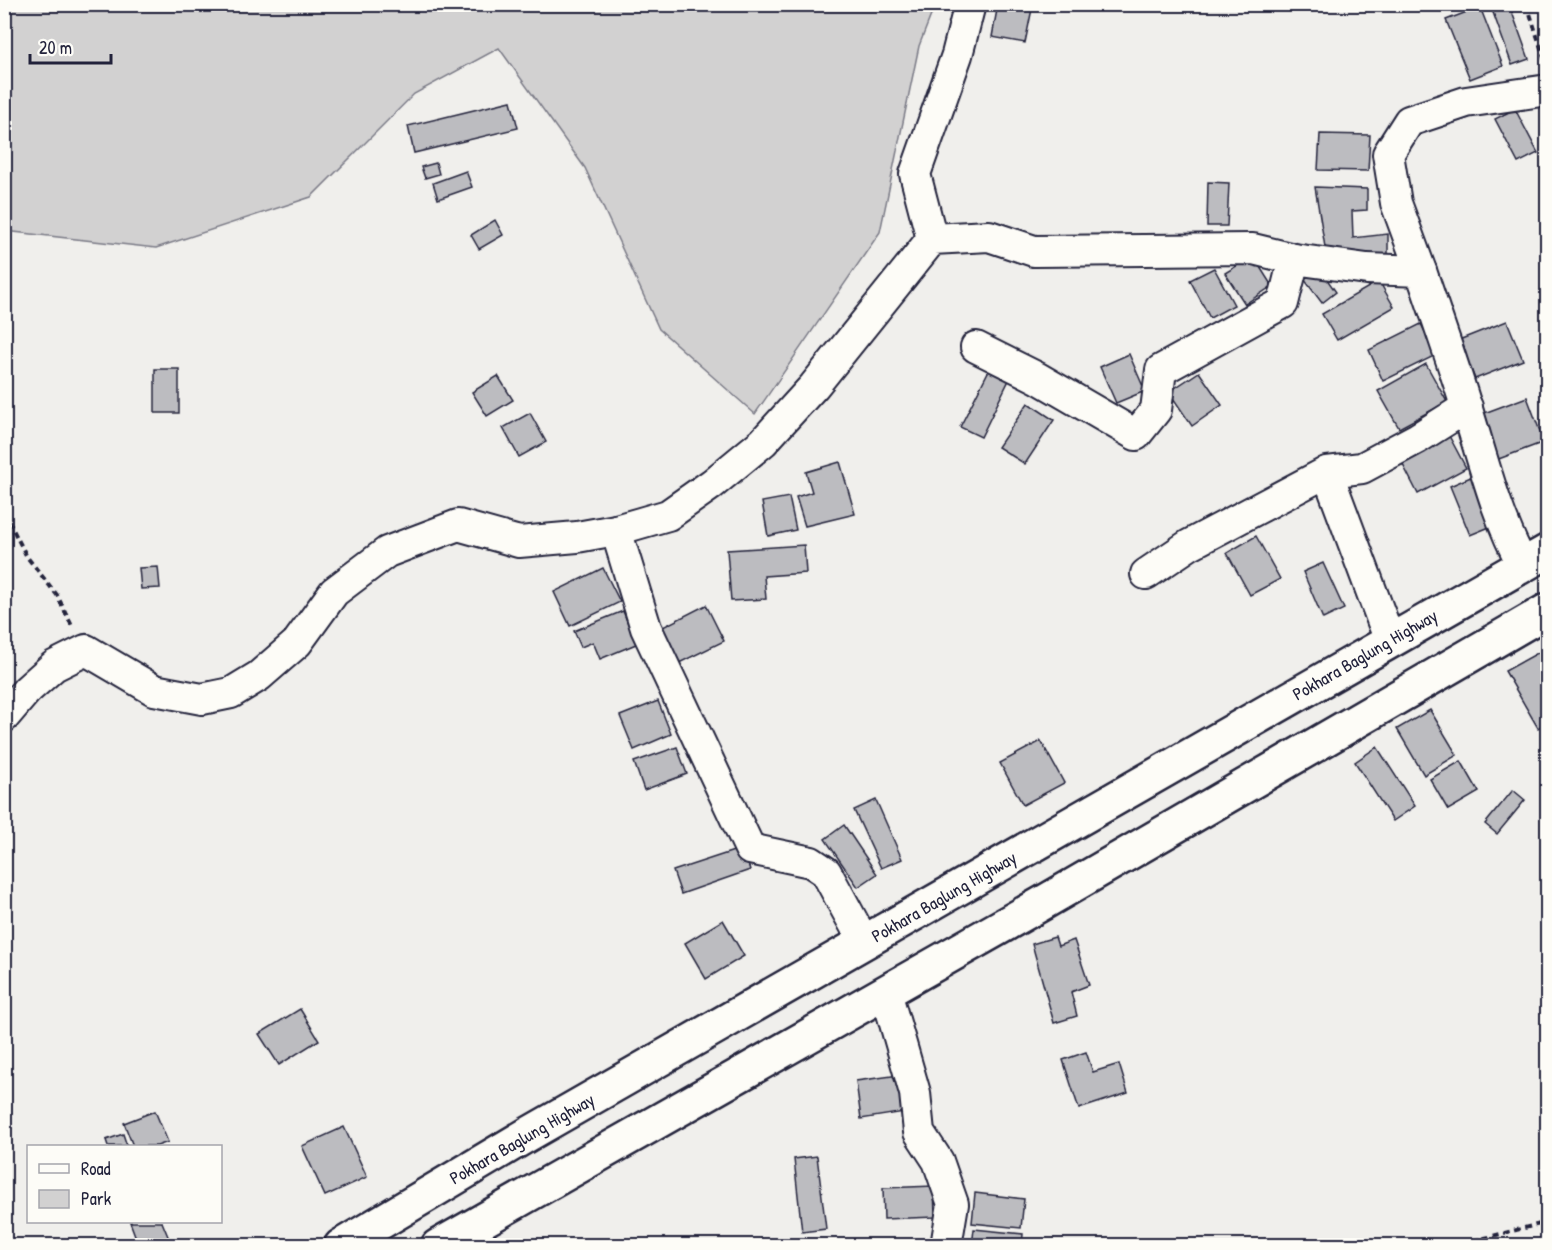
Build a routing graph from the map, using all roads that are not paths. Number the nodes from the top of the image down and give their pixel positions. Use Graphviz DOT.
graph roads {
  1 [pos="970,4"];
  2 [pos="1548,90"];
  3 [pos="932,239"];
  4 [pos="1294,259"];
  5 [pos="1421,271"];
  6 [pos="976,347"];
  7 [pos="1467,407"];
  8 [pos="1328,472"];
  9 [pos="616,530"];
  10 [pos="1535,558"];
  11 [pos="1146,574"];
  12 [pos="1548,610"];
  13 [pos="1390,641"];
  14 [pos="4,717"];
  15 [pos="864,942"];
  16 [pos="886,992"];
  17 [pos="341,1245"];
  18 [pos="438,1245"];
  19 [pos="946,1245"];
  1 -- 3 [label="street"];
  2 -- 5 [label="street"];
  3 -- 4 [label="street"];
  3 -- 9 [label="street"];
  4 -- 5 [label="street"];
  4 -- 6 [label="street"];
  5 -- 7 [label="street"];
  7 -- 8 [label="street"];
  7 -- 10 [label="street"];
  8 -- 11 [label="street"];
  8 -- 13 [label="street"];
  9 -- 14 [label="street"];
  9 -- 15 [label="street"];
  10 -- 13 [label="highway, Pokhara Baglung Highway"];
  12 -- 16 [label="highway"];
  13 -- 15 [label="highway, Pokhara Baglung Highway"];
  15 -- 17 [label="highway, Pokhara Baglung Highway"];
  16 -- 18 [label="highway"];
  16 -- 19 [label="street"];
}
